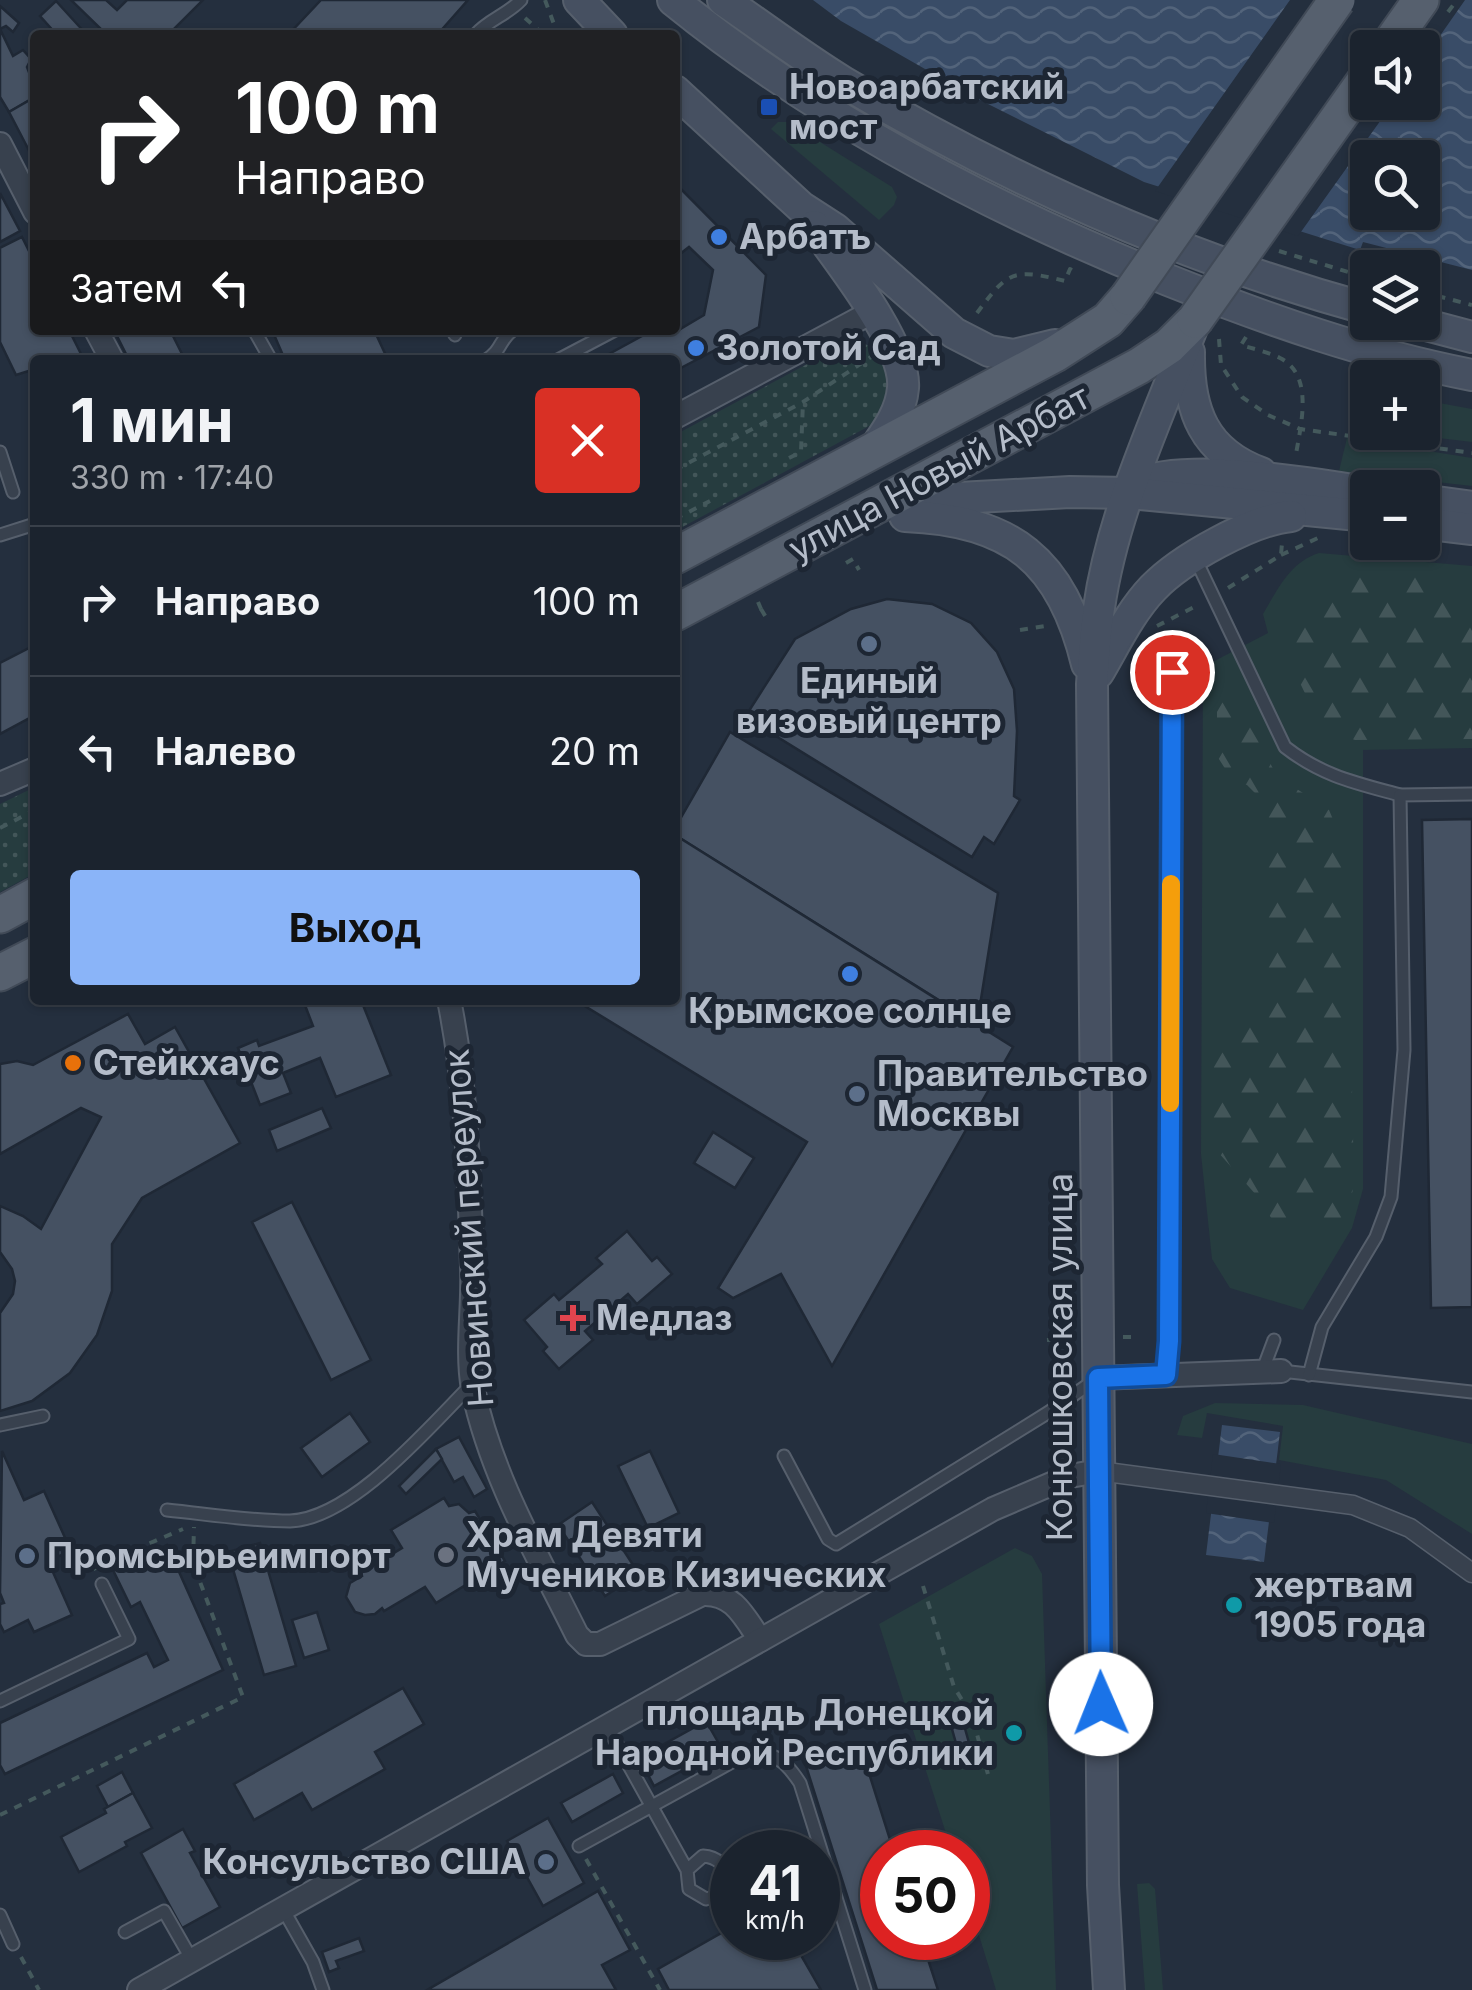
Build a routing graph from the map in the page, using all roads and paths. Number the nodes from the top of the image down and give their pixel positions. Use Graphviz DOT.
graph roads {
  1 [pos="545,0"];
  2 [pos="673,0"];
  3 [pos="723,0"];
  4 [pos="1337,0"];
  5 [pos="1421,0"];
  6 [pos="518,4"];
  7 [pos="479,30"];
  8 [pos="540,30"];
  9 [pos="556,30"];
  10 [pos="1400,30"];
  11 [pos="680,97"];
  12 [pos="1350,104"];
  13 [pos="0,144"];
  14 [pos="30,202"];
  15 [pos="801,207"];
  16 [pos="1265,246"];
  17 [pos="1070,270"];
  18 [pos="1350,272"];
  19 [pos="1440,297"];
  20 [pos="1350,305"];
  21 [pos="1472,306"];
  22 [pos="872,312"];
  23 [pos="977,314"];
  24 [pos="1210,325"];
  25 [pos="1440,329"];
  26 [pos="606,335"];
  27 [pos="1086,335"];
  28 [pos="1472,338"];
  29 [pos="1241,345"];
  30 [pos="875,354"];
  31 [pos="568,355"];
  32 [pos="1472,375"];
  33 [pos="803,402"];
  34 [pos="680,414"];
  35 [pos="1300,429"];
  36 [pos="873,450"];
  37 [pos="0,452"];
  38 [pos="1472,453"];
  39 [pos="789,458"];
  40 [pos="680,467"];
  41 [pos="1286,473"];
  42 [pos="1131,489"];
  43 [pos="13,492"];
  44 [pos="710,501"];
  45 [pos="885,502"];
  46 [pos="1440,502"];
  47 [pos="1472,506"];
  48 [pos="1350,512"];
  49 [pos="1350,514"];
  50 [pos="1350,514"];
  51 [pos="680,516"];
  52 [pos="1350,516"];
  53 [pos="843,524"];
  54 [pos="1440,525"];
  55 [pos="30,526"];
  56 [pos="1472,529"];
  57 [pos="0,535"];
  58 [pos="680,553"];
  59 [pos="1281,555"];
  60 [pos="1195,558"];
  61 [pos="846,563"];
  62 [pos="859,570"];
  63 [pos="768,605"];
  64 [pos="745,607"];
  65 [pos="762,609"];
  66 [pos="680,610"];
  67 [pos="767,619"];
  68 [pos="1053,628"];
  69 [pos="1020,630"];
  70 [pos="1172,672"];
  71 [pos="1092,684"];
  72 [pos="30,771"];
  73 [pos="0,784"];
  74 [pos="1472,794"];
  75 [pos="1400,795"];
  76 [pos="30,813"];
  77 [pos="0,828"];
  78 [pos="30,899"];
  79 [pos="0,914"];
  80 [pos="30,957"];
  81 [pos="0,973"];
  82 [pos="450,1005"];
  83 [pos="1274,1340"];
  84 [pos="1272,1371"];
  85 [pos="1310,1374"];
  86 [pos="1166,1375"];
  87 [pos="1098,1378"];
  88 [pos="472,1384"];
  89 [pos="1472,1392"];
  90 [pos="43,1416"];
  91 [pos="0,1425"];
  92 [pos="784,1456"];
  93 [pos="1099,1471"];
  94 [pos="167,1510"];
  95 [pos="1472,1573"];
  96 [pos="102,1584"];
  97 [pos="922,1586"];
  98 [pos="760,1640"];
  99 [pos="0,1701"];
  100 [pos="607,1726"];
  101 [pos="988,1778"];
  102 [pos="651,1806"];
  103 [pos="0,1814"];
  104 [pos="579,1846"];
  105 [pos="686,1870"];
  106 [pos="283,1908"];
  107 [pos="0,1915"];
  108 [pos="126,1932"];
  109 [pos="13,1944"];
  110 [pos="192,1960"];
  111 [pos="38,1990"];
  112 [pos="139,1990"];
  113 [pos="323,1990"];
  114 [pos="660,1990"];
  115 [pos="865,1990"];
  116 [pos="1110,1990"];
  1 -- 9 [label="path"];
  2 -- 32 [label="main road"];
  3 -- 20 [label="main road"];
  4 -- 27 [label="main road, улица Новый Арбат, bridge"];
  5 -- 10 [label="main road"];
  6 -- 7 [label="lane"];
  6 -- 8 [label="path"];
  11 -- 15 [label="main road"];
  12 -- 24 [label="main road, улица Новый Арбат, bridge"];
  13 -- 14 [label="street"];
  15 -- 22 [label="main road"];
  15 -- 27 [label="main road"];
  16 -- 18 [label="path"];
  17 -- 23 [label="path"];
  19 -- 21 [label="path"];
  22 -- 34 [label="street"];
  22 -- 36 [label="main road"];
  24 -- 35 [label="path"];
  24 -- 41 [label="main road"];
  24 -- 42 [label="main road, Конюшковская улица"];
  24 -- 45 [label="main road, улица Новый Арбат"];
  25 -- 28 [label="main road"];
  26 -- 31 [label="lane"];
  27 -- 36 [label="main road, улица Новый Арбат"];
  29 -- 35 [label="path"];
  30 -- 33 [label="path"];
  33 -- 39 [label="path"];
  33 -- 40 [label="path"];
  35 -- 38 [label="path"];
  35 -- 41 [label="path"];
  36 -- 58 [label="main road, улица Новый Арбат"];
  37 -- 43 [label="lane"];
  41 -- 42 [label="main road"];
  41 -- 48 [label="main road"];
  42 -- 45 [label="main road"];
  42 -- 49 [label="main road"];
  42 -- 71 [label="main road, Конюшковская улица"];
  44 -- 51 [label="path"];
  45 -- 53 [label="main road, улица Новый Арбат"];
  46 -- 47 [label="main road"];
  50 -- 60 [label="main road"];
  52 -- 59 [label="path"];
  53 -- 66 [label="main road, улица Новый Арбат"];
  53 -- 71 [label="main road"];
  54 -- 56 [label="main road"];
  55 -- 57 [label="lane"];
  60 -- 71 [label="main road"];
  60 -- 75 [label="lane"];
  61 -- 62 [label="path"];
  63 -- 65 [label="path"];
  64 -- 65 [label="path"];
  65 -- 67 [label="path"];
  68 -- 69 [label="path"];
  70 -- 86 [label="lane"];
  71 -- 87 [label="main road, Конюшковская улица"];
  72 -- 73 [label="street"];
  74 -- 75 [label="lane"];
  75 -- 85 [label="lane"];
  76 -- 77 [label="path"];
  78 -- 79 [label="main road"];
  80 -- 81 [label="main road"];
  82 -- 88 [label="street, Новинский переулок"];
  83 -- 84 [label="lane"];
  84 -- 85 [label="lane"];
  84 -- 86 [label="street"];
  85 -- 89 [label="lane"];
  86 -- 87 [label="street"];
  87 -- 92 [label="lane"];
  87 -- 93 [label="main road, Конюшковская улица"];
  88 -- 94 [label="lane"];
  88 -- 98 [label="street, Новинский переулок"];
  90 -- 91 [label="lane"];
  93 -- 95 [label="street"];
  93 -- 98 [label="street"];
  93 -- 116 [label="main road, Конюшковская улица"];
  96 -- 99 [label="lane"];
  96 -- 103 [label="path"];
  97 -- 101 [label="path"];
  98 -- 100 [label="street"];
  100 -- 102 [label="lane"];
  100 -- 106 [label="street"];
  102 -- 104 [label="lane"];
  102 -- 105 [label="lane"];
  102 -- 115 [label="lane"];
  104 -- 114 [label="path"];
  106 -- 110 [label="street"];
  106 -- 113 [label="lane"];
  107 -- 109 [label="lane"];
  108 -- 110 [label="lane"];
  109 -- 111 [label="path"];
  110 -- 112 [label="street"];
}
